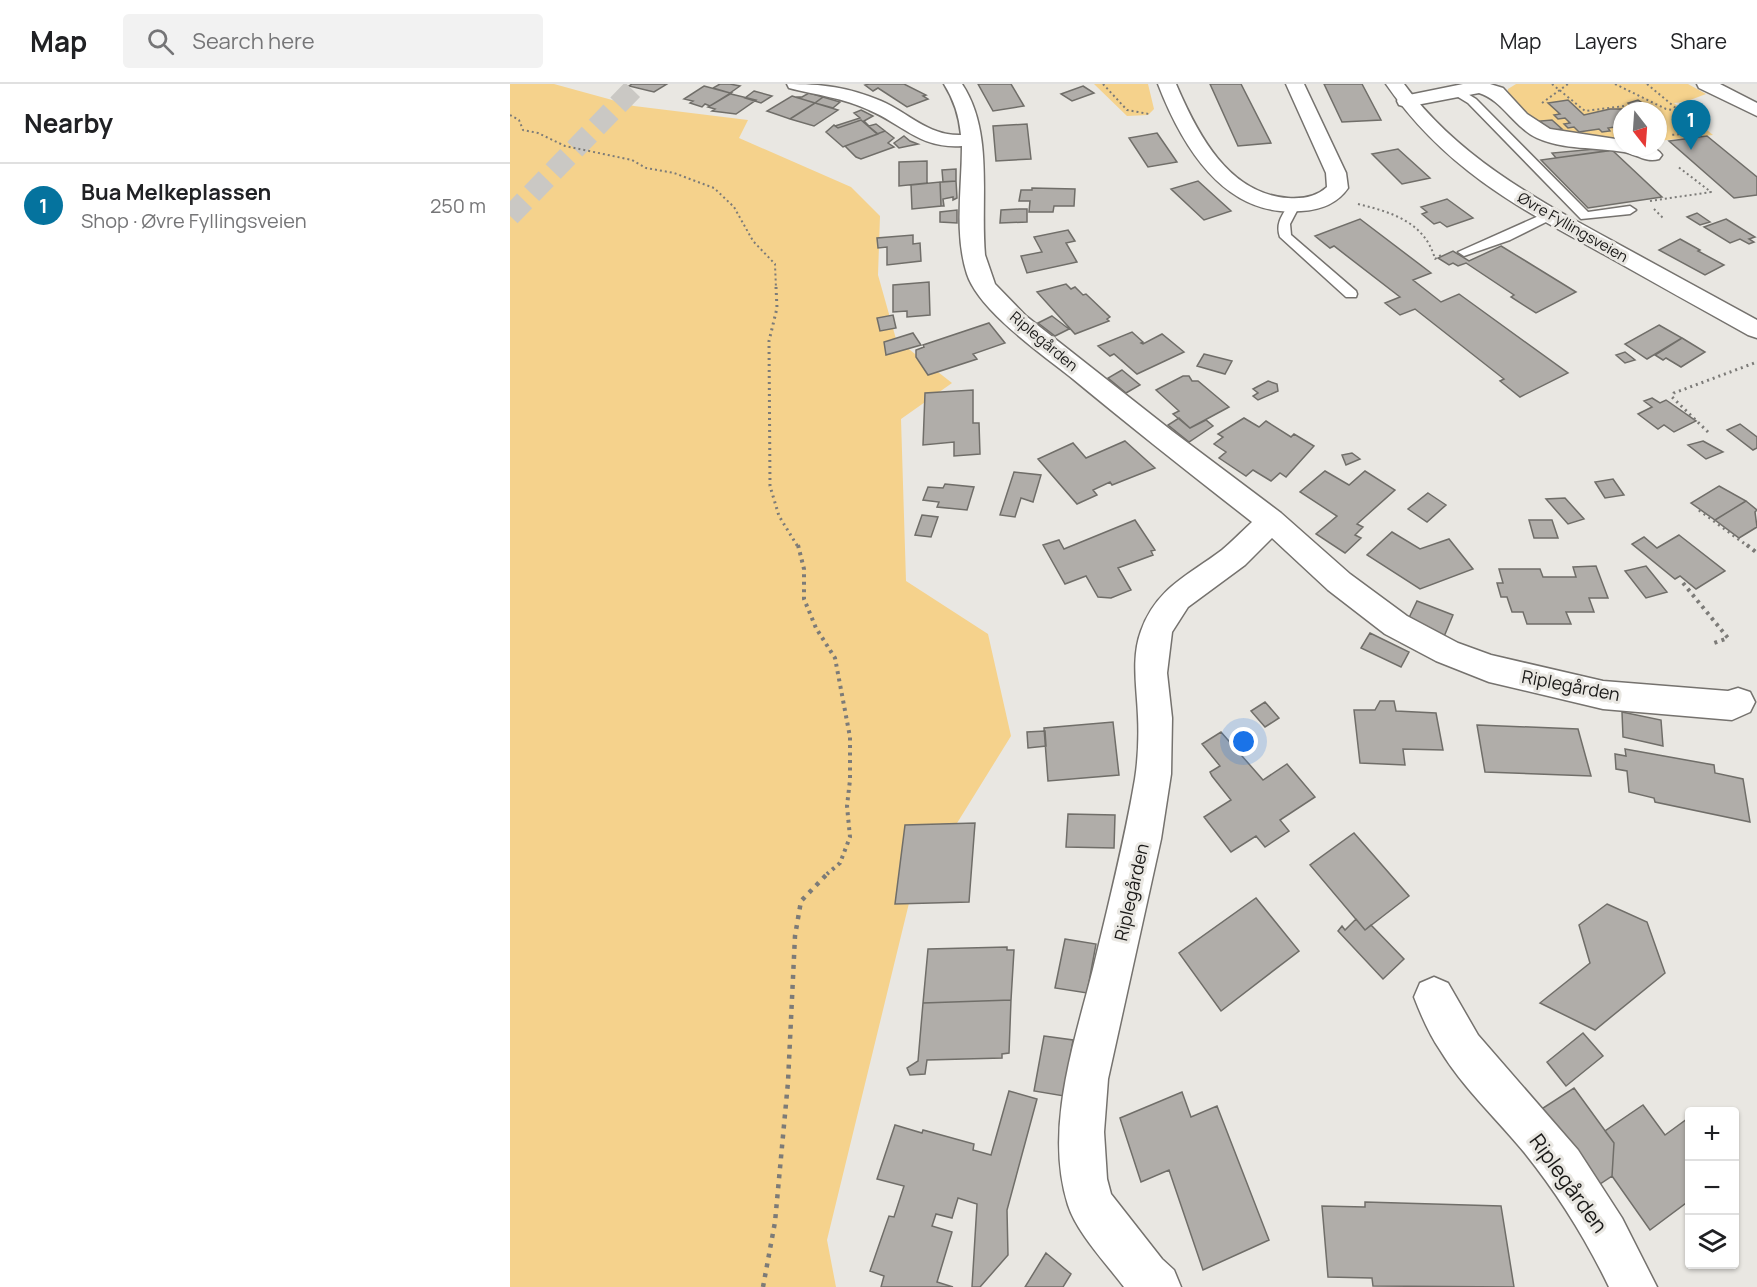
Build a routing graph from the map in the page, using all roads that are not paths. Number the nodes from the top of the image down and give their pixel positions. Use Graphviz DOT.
graph roads {
  1 [pos="796,84"];
  2 [pos="953,84"];
  3 [pos="1167,84"];
  4 [pos="1295,84"];
  5 [pos="1706,84"];
  6 [pos="1454,90"];
  7 [pos="1400,93"];
  8 [pos="1757,110"];
  9 [pos="970,140"];
  10 [pos="1613,145"];
  11 [pos="1294,205"];
  12 [pos="1630,210"];
  13 [pos="1567,218"];
  14 [pos="1464,252"];
  15 [pos="1351,294"];
  16 [pos="1757,330"];
  17 [pos="1271,521"];
  18 [pos="1738,702"];
  19 [pos="1434,997"];
  20 [pos="1157,1287"];
  21 [pos="1633,1287"];
  1 -- 9 [label="street"];
  2 -- 9 [label="street, Riplegården"];
  3 -- 11 [label="street"];
  4 -- 11 [label="street"];
  5 -- 8 [label="street"];
  6 -- 7 [label="street, Øvre Fyllingsveien"];
  6 -- 10 [label="street, Øvre Fyllingsveien"];
  6 -- 13 [label="lane, Øvre Fyllingsveien"];
  7 -- 13 [label="street, Øvre Fyllingsveien"];
  9 -- 17 [label="street, Riplegården"];
  11 -- 15 [label="lane"];
  12 -- 13 [label="lane, Øvre Fyllingsveien"];
  13 -- 14 [label="lane"];
  13 -- 16 [label="street, Øvre Fyllingsveien"];
  17 -- 18 [label="street, Riplegården"];
  17 -- 20 [label="street, Riplegården"];
  19 -- 21 [label="street, Riplegården"];
}
